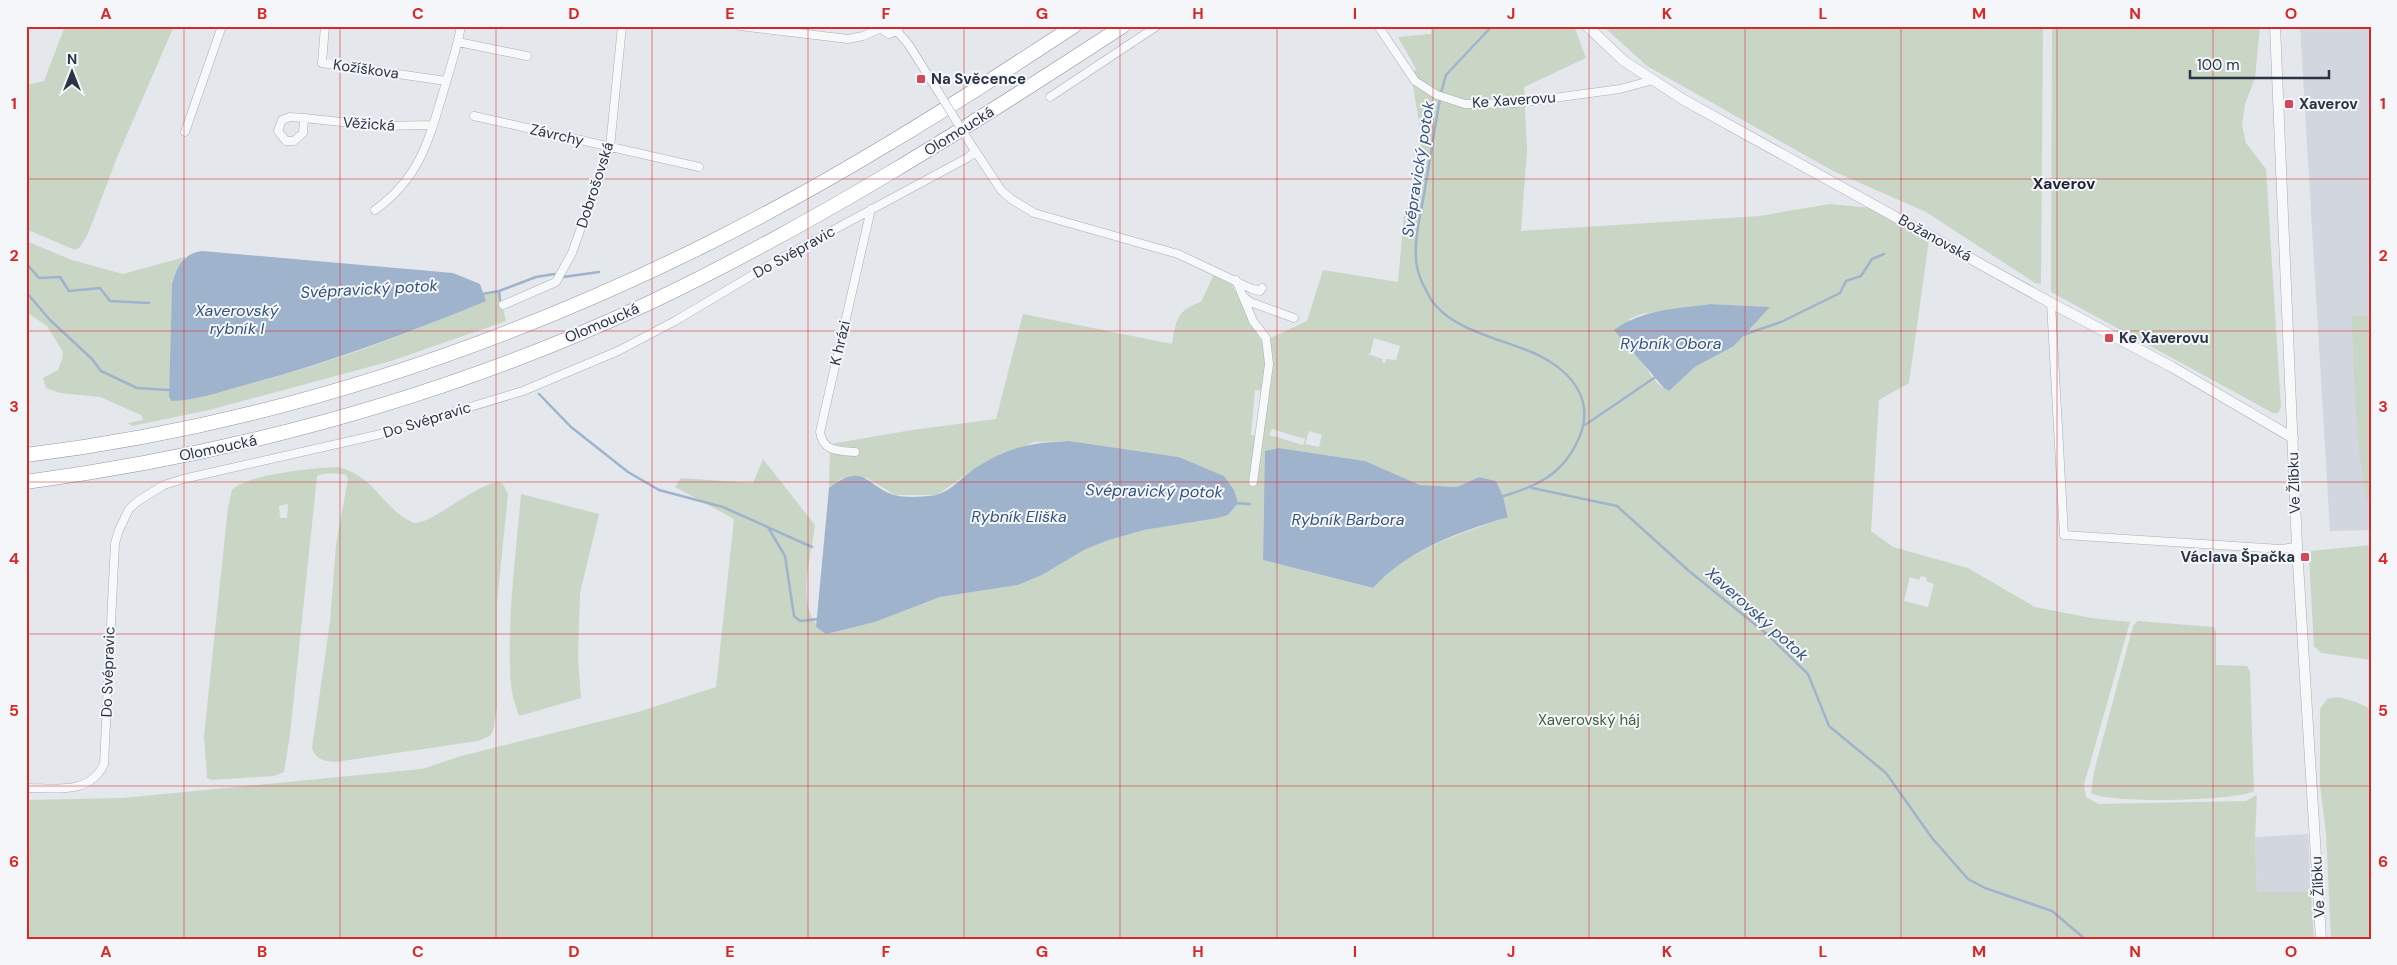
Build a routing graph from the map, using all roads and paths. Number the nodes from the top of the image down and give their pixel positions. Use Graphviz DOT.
graph roads {
  1 [pos="222,26"];
  2 [pos="325,26"];
  3 [pos="461,26"];
  4 [pos="622,26"];
  5 [pos="740,26"];
  6 [pos="1074,26"];
  7 [pos="1122,26"];
  8 [pos="1157,26"];
  9 [pos="1378,26"];
  10 [pos="1587,26"];
  11 [pos="2275,26"];
  12 [pos="881,27"];
  13 [pos="899,29"];
  14 [pos="458,42"];
  15 [pos="527,56"];
  16 [pos="1653,80"];
  17 [pos="446,81"];
  18 [pos="1050,97"];
  19 [pos="474,116"];
  20 [pos="304,118"];
  21 [pos="433,125"];
  22 [pos="185,132"];
  23 [pos="610,147"];
  24 [pos="975,152"];
  25 [pos="699,167"];
  26 [pos="871,209"];
  27 [pos="375,210"];
  28 [pos="1236,280"];
  29 [pos="1262,288"];
  30 [pos="1242,294"];
  31 [pos="2052,303"];
  32 [pos="503,305"];
  33 [pos="1294,318"];
  34 [pos="2293,438"];
  35 [pos="855,452"];
  36 [pos="26,455"];
  37 [pos="26,482"];
  38 [pos="1253,482"];
  39 [pos="2297,547"];
  40 [pos="26,788"];
  41 [pos="2321,939"];
  1 -- 22 [label="street"];
  2 -- 17 [label="street, Kožíškova"];
  3 -- 14 [label="street"];
  4 -- 23 [label="street, Dobrošovská"];
  5 -- 12 [label="street"];
  6 -- 36 [label="highway, Olomoucká"];
  7 -- 37 [label="highway, Olomoucká"];
  8 -- 18 [label="street"];
  9 -- 16 [label="street, Ke Xaverovu"];
  10 -- 16 [label="street, Božanovská"];
  11 -- 34 [label="street, Ve Žlíbku"];
  12 -- 13 [label="street"];
  13 -- 24 [label="street, bridge"];
  14 -- 15 [label="street"];
  14 -- 17 [label="street"];
  16 -- 31 [label="street, Božanovská"];
  17 -- 21 [label="street"];
  19 -- 23 [label="street, Závrchy"];
  20 -- 21 [label="street, Věžická"];
  21 -- 27 [label="street"];
  23 -- 25 [label="street, Závrchy"];
  23 -- 32 [label="street, Dobrošovská"];
  24 -- 26 [label="street, Do Svépravic"];
  24 -- 28 [label="street"];
  26 -- 35 [label="street, K hrázi"];
  26 -- 40 [label="street, Do Svépravic"];
  28 -- 29 [label="street"];
  28 -- 30 [label="street"];
  30 -- 33 [label="street"];
  30 -- 38 [label="street"];
  31 -- 34 [label="street, Božanovská"];
  31 -- 39 [label="street"];
  34 -- 39 [label="street, Ve Žlíbku"];
  39 -- 41 [label="street, Ve Žlíbku"];
}
